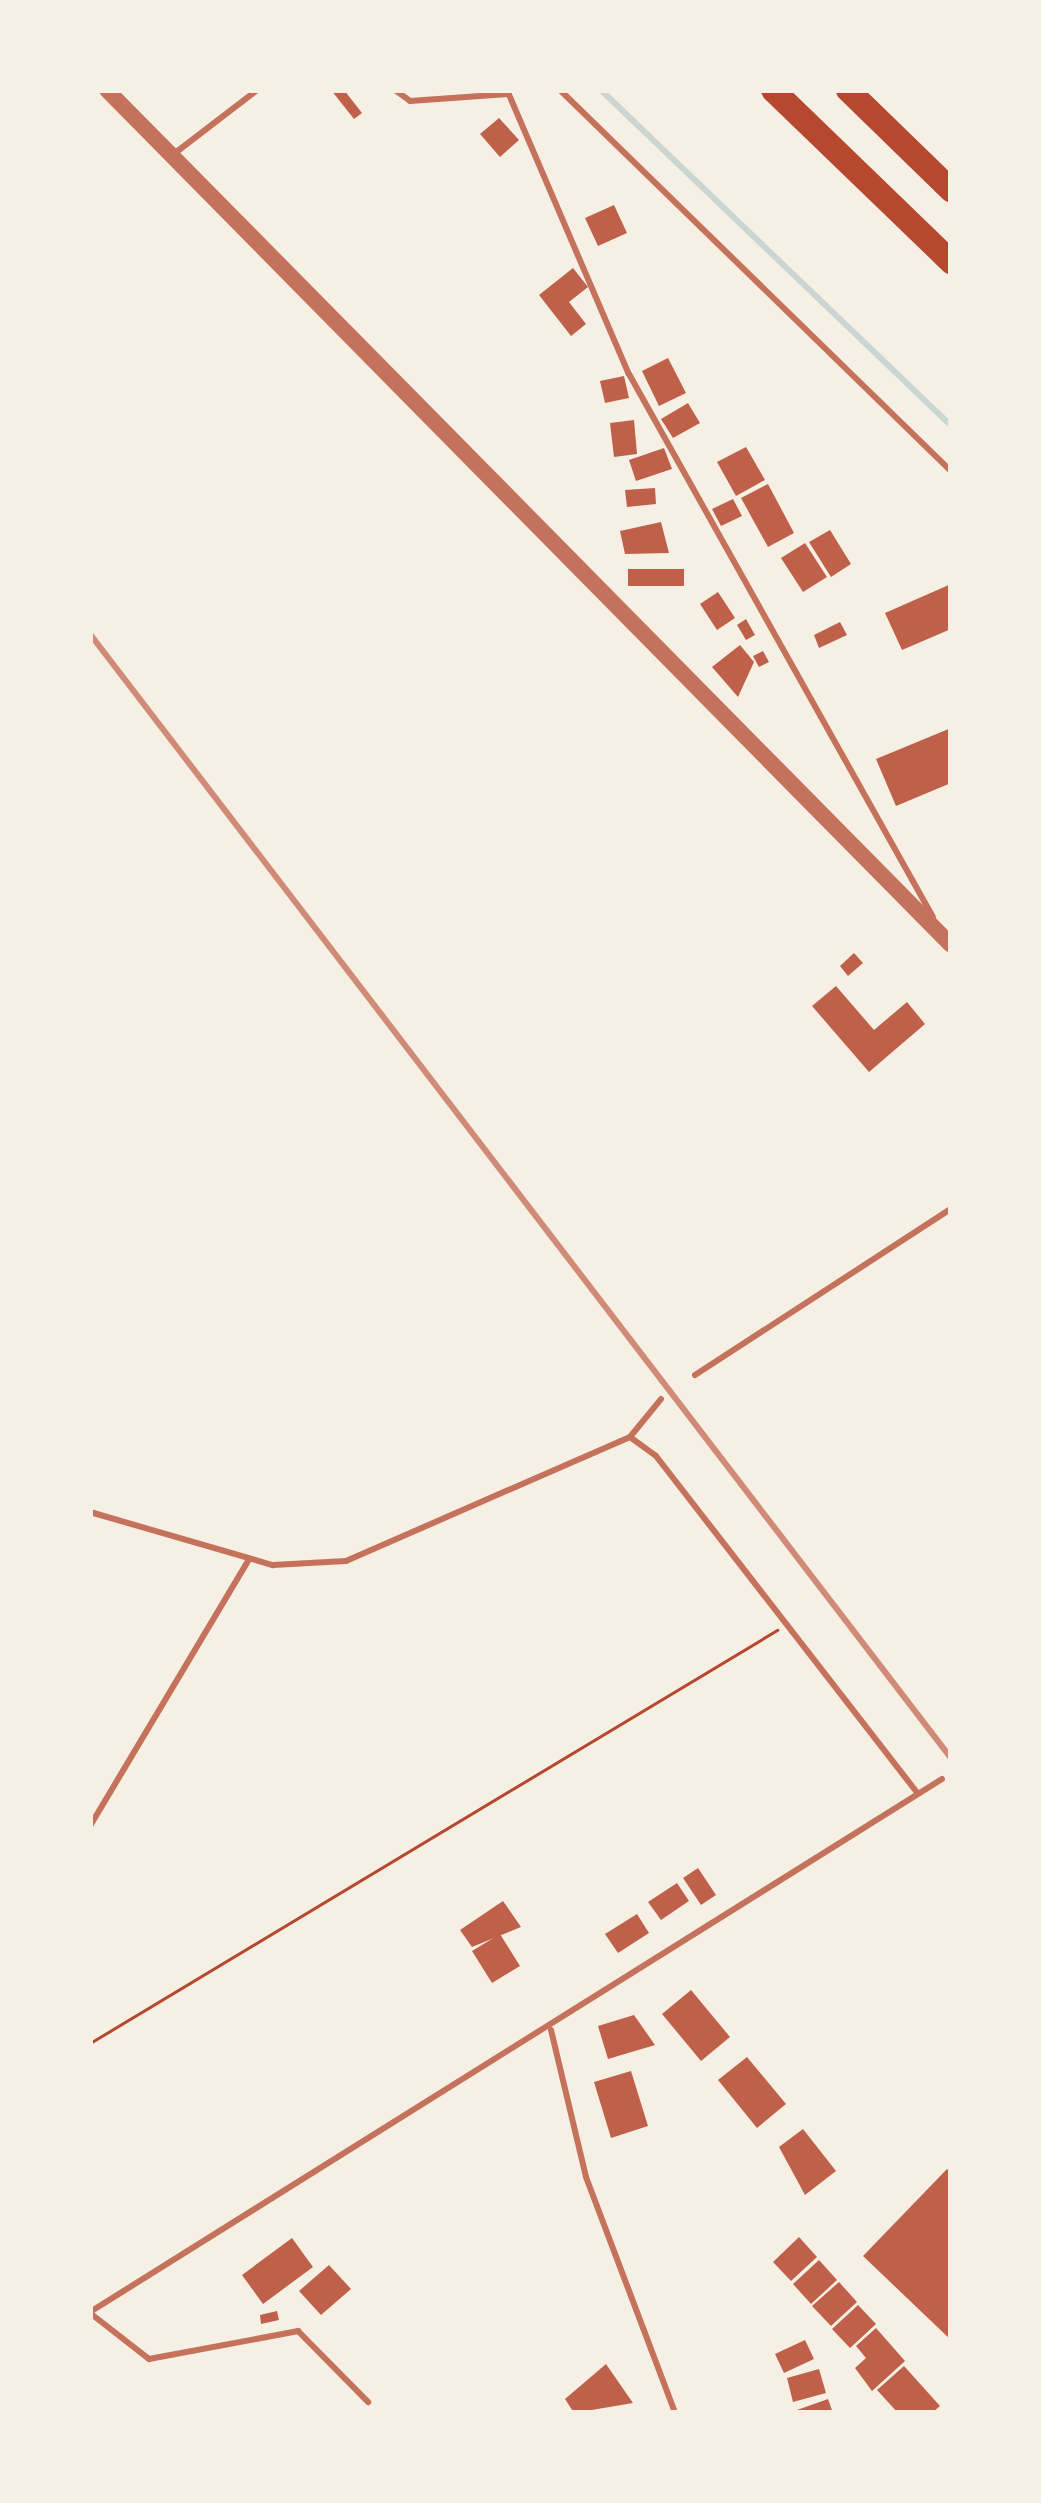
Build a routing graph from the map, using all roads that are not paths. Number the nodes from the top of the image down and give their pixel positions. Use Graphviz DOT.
graph roads {
  1 [pos="107,90"];
  2 [pos="257,90"];
  3 [pos="395,90"];
  4 [pos="560,90"];
  5 [pos="773,90"];
  6 [pos="848,90"];
  7 [pos="508,92"];
  8 [pos="172,155"];
  9 [pos="951,190"];
  10 [pos="951,262"];
  11 [pos="951,471"];
  12 [pos="947,941"];
  13 [pos="951,1209"];
  14 [pos="695,1375"];
  15 [pos="661,1399"];
  16 [pos="630,1437"];
  17 [pos="90,1512"];
  18 [pos="249,1559"];
  19 [pos="942,1779"];
  20 [pos="916,1791"];
  21 [pos="90,1826"];
  22 [pos="551,2030"];
  23 [pos="90,2313"];
  24 [pos="368,2402"];
  25 [pos="676,2413"];
  1 -- 8 [label="street"];
  2 -- 8 [label="lane"];
  3 -- 7 [label="lane"];
  4 -- 11 [label="lane"];
  5 -- 10 [label="highway"];
  6 -- 9 [label="highway"];
  7 -- 12 [label="lane"];
  8 -- 12 [label="street"];
  13 -- 14 [label="lane"];
  15 -- 16 [label="lane"];
  16 -- 18 [label="lane"];
  16 -- 20 [label="lane"];
  17 -- 18 [label="lane"];
  18 -- 21 [label="lane"];
  19 -- 20 [label="lane"];
  20 -- 22 [label="lane"];
  22 -- 23 [label="lane"];
  22 -- 25 [label="lane"];
  23 -- 24 [label="lane"];
}
